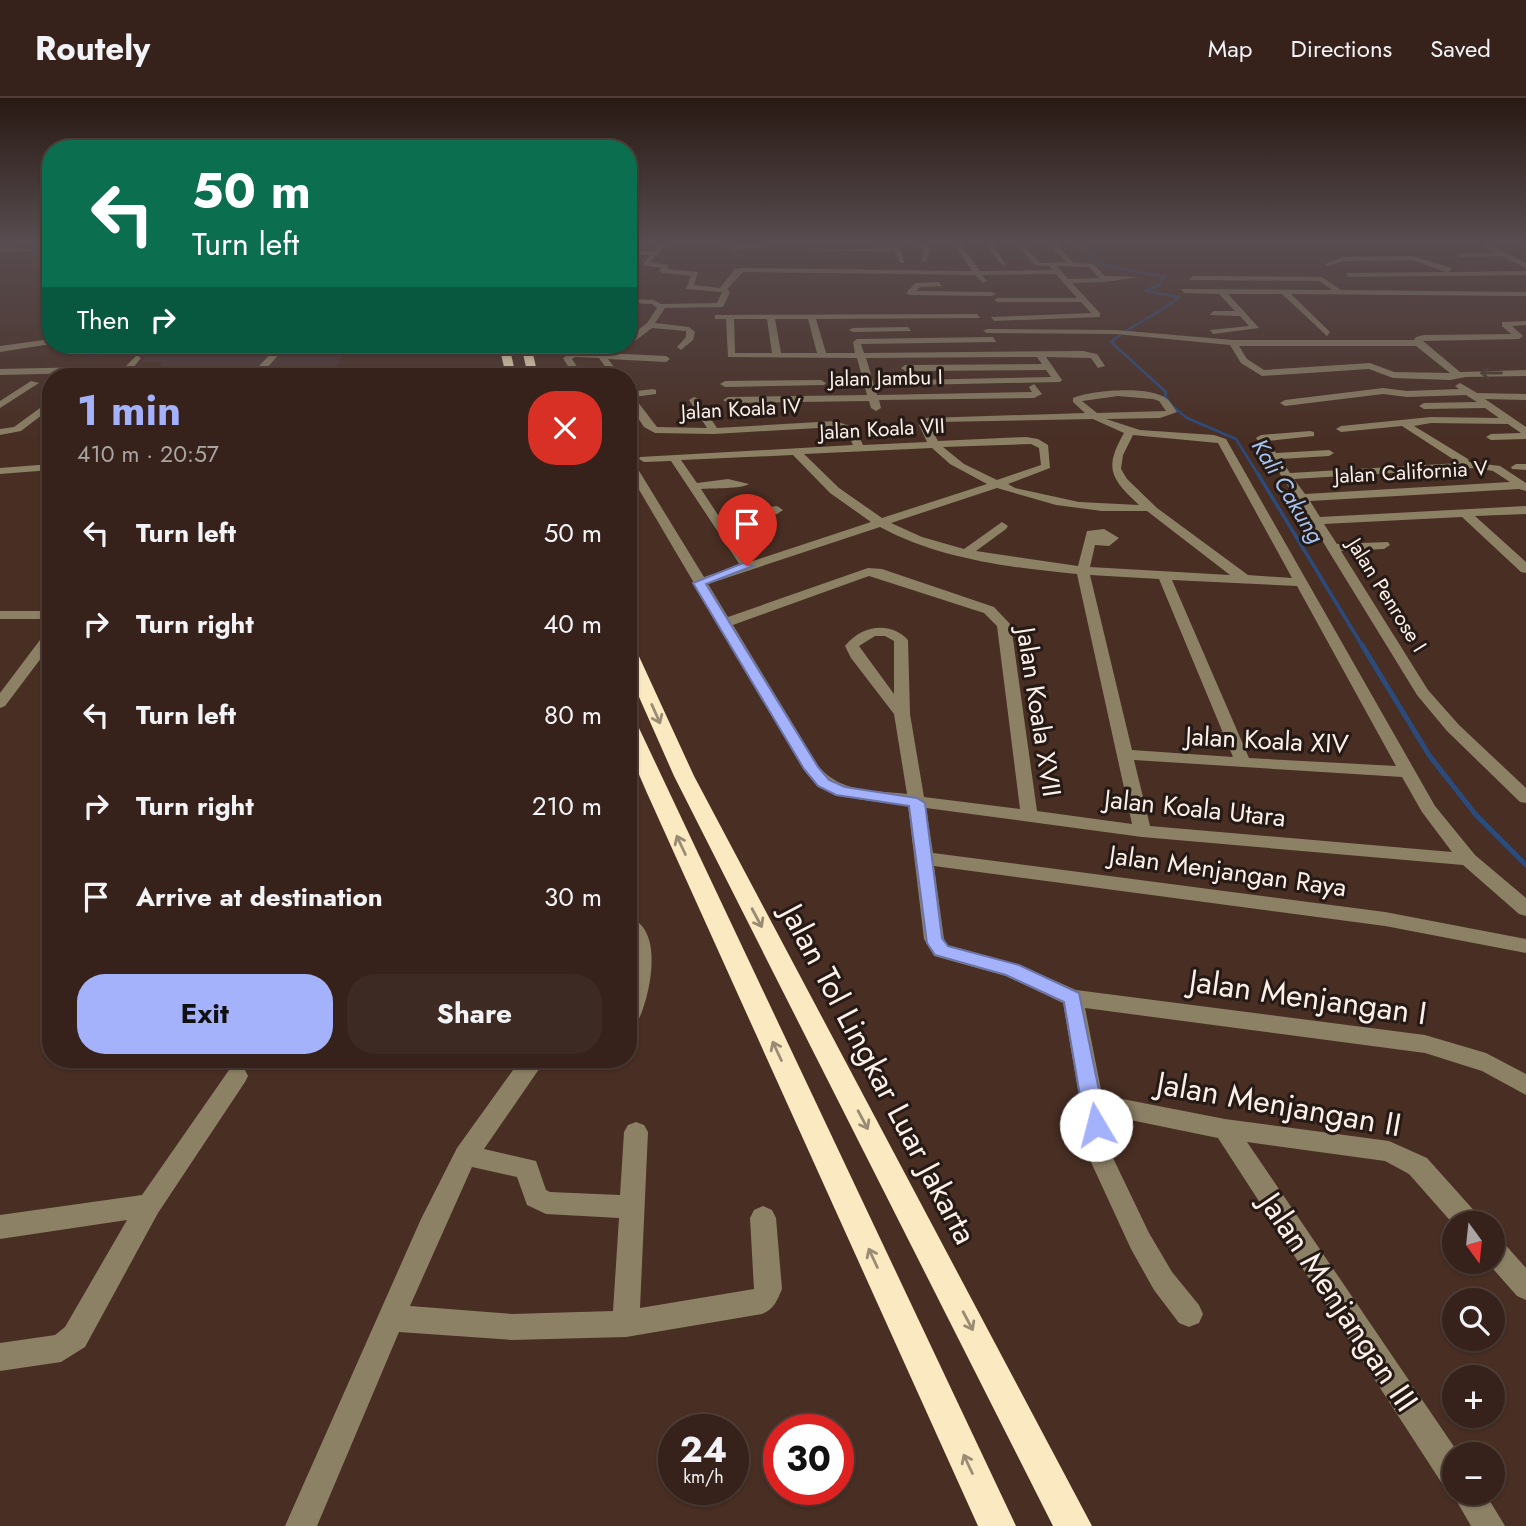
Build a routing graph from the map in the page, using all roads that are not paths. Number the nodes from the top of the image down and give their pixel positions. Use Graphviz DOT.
graph roads {
  1 [pos="657,309"];
  2 [pos="871,309"];
  3 [pos="974,309"];
  4 [pos="1047,309"];
  5 [pos="1091,309"];
  6 [pos="1237,309"];
  7 [pos="1301,309"];
  8 [pos="1213,313"];
  9 [pos="1242,314"];
  10 [pos="657,316"];
  11 [pos="674,316"];
  12 [pos="708,317"];
  13 [pos="730,317"];
  14 [pos="771,317"];
  15 [pos="811,317"];
  16 [pos="851,317"];
  17 [pos="870,317"];
  18 [pos="1053,317"];
  19 [pos="1526,323"];
  20 [pos="983,324"];
  21 [pos="1446,324"];
  22 [pos="650,325"];
  23 [pos="972,328"];
  24 [pos="919,329"];
  25 [pos="853,330"];
  26 [pos="1213,332"];
  27 [pos="637,334"];
  28 [pos="1327,334"];
  29 [pos="1465,338"];
  30 [pos="993,340"];
  31 [pos="42,342"];
  32 [pos="856,342"];
  33 [pos="1233,343"];
  34 [pos="1418,343"];
  35 [pos="681,347"];
  36 [pos="0,349"];
  37 [pos="1001,353"];
  38 [pos="275,354"];
  39 [pos="589,354"];
  40 [pos="611,354"];
  41 [pos="859,354"];
  42 [pos="1039,354"];
  43 [pos="777,355"];
  44 [pos="818,355"];
  45 [pos="900,355"];
  46 [pos="137,358"];
  47 [pos="666,359"];
  48 [pos="1101,366"];
  49 [pos="1048,367"];
  50 [pos="129,368"];
  51 [pos="263,368"];
  52 [pos="574,368"];
  53 [pos="905,368"];
  54 [pos="42,371"];
  55 [pos="0,372"];
  56 [pos="1526,373"];
  57 [pos="1454,378"];
  58 [pos="1011,381"];
  59 [pos="911,382"];
  60 [pos="821,383"];
  61 [pos="725,384"];
  62 [pos="1034,387"];
  63 [pos="0,392"];
  64 [pos="653,392"];
  65 [pos="637,394"];
  66 [pos="1469,394"];
  67 [pos="1017,395"];
  68 [pos="873,397"];
  69 [pos="916,397"];
  70 [pos="1526,397"];
  71 [pos="825,398"];
  72 [pos="694,400"];
  73 [pos="728,400"];
  74 [pos="1285,403"];
  75 [pos="0,405"];
  76 [pos="1486,405"];
  77 [pos="1424,406"];
  78 [pos="637,408"];
  79 [pos="921,408"];
  80 [pos="876,409"];
  81 [pos="42,410"];
  82 [pos="828,412"];
  83 [pos="1090,415"];
  84 [pos="1509,421"];
  85 [pos="1406,423"];
  86 [pos="714,431"];
  87 [pos="0,432"];
  88 [pos="1129,433"];
  89 [pos="1310,434"];
  90 [pos="1526,434"];
  91 [pos="1356,437"];
  92 [pos="1491,437"];
  93 [pos="935,446"];
  94 [pos="860,450"];
  95 [pos="797,453"];
  96 [pos="1329,453"];
  97 [pos="1273,456"];
  98 [pos="674,458"];
  99 [pos="644,459"];
  100 [pos="1464,461"];
  101 [pos="42,468"];
  102 [pos="0,471"];
  103 [pos="637,476"];
  104 [pos="1287,476"];
  105 [pos="743,484"];
  106 [pos="993,485"];
  107 [pos="692,486"];
  108 [pos="1524,486"];
  109 [pos="1302,498"];
  110 [pos="1150,508"];
  111 [pos="776,510"];
  112 [pos="1526,510"];
  113 [pos="1464,512"];
  114 [pos="716,519"];
  115 [pos="1315,521"];
  116 [pos="880,523"];
  117 [pos="1002,526"];
  118 [pos="1091,540"];
  119 [pos="1384,545"];
  120 [pos="1333,548"];
  121 [pos="965,553"];
  122 [pos="1511,554"];
  123 [pos="1526,554"];
  124 [pos="747,566"];
  125 [pos="1526,569"];
  126 [pos="1083,571"];
  127 [pos="1164,576"];
  128 [pos="1244,579"];
  129 [pos="699,583"];
  130 [pos="1302,583"];
  131 [pos="0,615"];
  132 [pos="42,615"];
  133 [pos="725,624"];
  134 [pos="42,647"];
  135 [pos="637,672"];
  136 [pos="0,704"];
  137 [pos="902,714"];
  138 [pos="637,747"];
  139 [pos="1126,755"];
  140 [pos="1244,764"];
  141 [pos="1406,772"];
  142 [pos="1526,798"];
  143 [pos="917,803"];
  144 [pos="1029,815"];
  145 [pos="1142,831"];
  146 [pos="922,858"];
  147 [pos="1468,859"];
  148 [pos="1526,909"];
  149 [pos="637,931"];
  150 [pos="1526,946"];
  151 [pos="1073,998"];
  152 [pos="637,1001"];
  153 [pos="526,1068"];
  154 [pos="237,1076"];
  155 [pos="1526,1086"];
  156 [pos="1093,1103"];
  157 [pos="1225,1129"];
  158 [pos="636,1132"];
  159 [pos="466,1155"];
  160 [pos="149,1205"];
  161 [pos="633,1207"];
  162 [pos="1458,1211"];
  163 [pos="763,1218"];
  164 [pos="0,1227"];
  165 [pos="1505,1263"];
  166 [pos="1526,1287"];
  167 [pos="1189,1314"];
  168 [pos="394,1318"];
  169 [pos="626,1324"];
  170 [pos="0,1357"];
  171 [pos="1442,1456"];
  172 [pos="1475,1505"];
  173 [pos="301,1526"];
  174 [pos="997,1526"];
  175 [pos="1073,1526"];
  176 [pos="1489,1526"];
  1 -- 10 [label="street"];
  2 -- 17 [label="street"];
  3 -- 20 [label="street"];
  4 -- 18 [label="street"];
  5 -- 18 [label="street"];
  6 -- 9 [label="street"];
  7 -- 28 [label="street"];
  8 -- 9 [label="street"];
  9 -- 26 [label="street"];
  10 -- 11 [label="street"];
  10 -- 22 [label="street"];
  12 -- 13 [label="street"];
  13 -- 14 [label="street"];
  13 -- 43 [label="street"];
  14 -- 15 [label="street"];
  14 -- 43 [label="street"];
  15 -- 16 [label="street"];
  15 -- 44 [label="street"];
  16 -- 17 [label="street"];
  16 -- 25 [label="street"];
  17 -- 20 [label="street"];
  18 -- 20 [label="street"];
  19 -- 29 [label="street"];
  20 -- 23 [label="street"];
  20 -- 30 [label="street"];
  20 -- 33 [label="street"];
  21 -- 29 [label="street"];
  22 -- 27 [label="street"];
  22 -- 35 [label="street"];
  24 -- 25 [label="street"];
  25 -- 32 [label="street"];
  29 -- 34 [label="street"];
  30 -- 32 [label="street"];
  30 -- 37 [label="street"];
  31 -- 36 [label="street"];
  32 -- 41 [label="street"];
  33 -- 34 [label="street"];
  33 -- 57 [label="street"];
  34 -- 57 [label="street"];
  37 -- 42 [label="street"];
  37 -- 45 [label="street"];
  38 -- 51 [label="street"];
  39 -- 52 [label="street"];
  40 -- 47 [label="street"];
  41 -- 44 [label="street"];
  41 -- 45 [label="street"];
  41 -- 68 [label="street"];
  42 -- 48 [label="street"];
  42 -- 49 [label="street"];
  43 -- 44 [label="street"];
  44 -- 60 [label="street"];
  45 -- 53 [label="street"];
  46 -- 50 [label="street"];
  49 -- 53 [label="street"];
  49 -- 58 [label="street"];
  53 -- 59 [label="street"];
  54 -- 55 [label="street"];
  56 -- 57 [label="street, one-way"];
  57 -- 66 [label="street"];
  58 -- 59 [label="street"];
  58 -- 67 [label="street"];
  59 -- 69 [label="street"];
  60 -- 61 [label="street"];
  60 -- 71 [label="street"];
  62 -- 67 [label="street, Jalan Jambu I"];
  63 -- 75 [label="street"];
  64 -- 65 [label="street"];
  66 -- 70 [label="street"];
  66 -- 74 [label="street"];
  66 -- 76 [label="street"];
  67 -- 69 [label="street, Jalan Jambu I"];
  68 -- 69 [label="street, Jalan Jambu I"];
  68 -- 71 [label="street, Jalan Jambu I"];
  68 -- 80 [label="street"];
  69 -- 79 [label="street"];
  71 -- 73 [label="street, Jalan Jambu I"];
  71 -- 82 [label="street"];
  72 -- 86 [label="street"];
  76 -- 77 [label="street"];
  76 -- 84 [label="street"];
  78 -- 86 [label="street, Jalan Koala IV"];
  81 -- 87 [label="street"];
  83 -- 83 [label="street"];
  83 -- 88 [label="street"];
  83 -- 93 [label="street"];
  84 -- 85 [label="street"];
  84 -- 90 [label="street"];
  85 -- 91 [label="street"];
  85 -- 100 [label="street"];
  86 -- 94 [label="street, Jalan Koala IV"];
  88 -- 110 [label="street"];
  88 -- 130 [label="street"];
  89 -- 97 [label="street"];
  90 -- 92 [label="street"];
  93 -- 94 [label="street, Jalan Koala VII"];
  93 -- 106 [label="street"];
  93 -- 106 [label="street, Jalan Koala VII"];
  94 -- 95 [label="street, Jalan Koala VII"];
  95 -- 98 [label="street, Jalan Koala VII"];
  95 -- 116 [label="street"];
  96 -- 97 [label="street"];
  97 -- 104 [label="street, Jalan Penrose I"];
  98 -- 99 [label="street, Jalan Koala VII"];
  98 -- 107 [label="street"];
  101 -- 102 [label="street"];
  103 -- 129 [label="street, Jalan Koala Utara"];
  104 -- 108 [label="street"];
  104 -- 109 [label="street, Jalan Penrose I"];
  105 -- 107 [label="street"];
  106 -- 110 [label="street"];
  106 -- 116 [label="street"];
  107 -- 114 [label="street"];
  108 -- 109 [label="street, Jalan California V"];
  109 -- 115 [label="street, Jalan Penrose I"];
  110 -- 128 [label="street"];
  111 -- 114 [label="street"];
  112 -- 113 [label="street"];
  113 -- 115 [label="street"];
  113 -- 122 [label="street"];
  114 -- 124 [label="street"];
  115 -- 120 [label="street, Jalan Penrose I"];
  116 -- 121 [label="street"];
  116 -- 124 [label="street"];
  117 -- 121 [label="street"];
  118 -- 126 [label="street"];
  119 -- 120 [label="street"];
  120 -- 142 [label="street, Jalan Penrose I"];
  121 -- 126 [label="street"];
  122 -- 123 [label="street"];
  122 -- 125 [label="street"];
  124 -- 129 [label="street"];
  126 -- 127 [label="street"];
  126 -- 139 [label="street"];
  127 -- 128 [label="street"];
  127 -- 140 [label="street"];
  128 -- 130 [label="street"];
  129 -- 133 [label="street, Jalan Koala Utara"];
  130 -- 141 [label="street"];
  131 -- 132 [label="street"];
  133 -- 143 [label="street, Jalan Koala Utara"];
  133 -- 144 [label="street, Jalan Koala XVII"];
  134 -- 136 [label="street"];
  135 -- 175 [label="highway, Jalan Tol Lingkar Luar Jakarta, one-way"];
  137 -- 137 [label="street, Jalan Menjangan I"];
  137 -- 143 [label="street, Jalan Menjangan I"];
  174 -- 138 [label="highway, one-way"];
  139 -- 140 [label="street, Jalan Koala XIV"];
  139 -- 145 [label="street"];
  140 -- 141 [label="street, Jalan Koala XIV"];
  141 -- 147 [label="street"];
  143 -- 144 [label="street, Jalan Koala Utara"];
  143 -- 146 [label="street, Jalan Menjangan I"];
  144 -- 145 [label="street, Jalan Koala Utara"];
  145 -- 147 [label="street, Jalan Koala Utara"];
  146 -- 150 [label="street, Jalan Menjangan Raya"];
  146 -- 151 [label="street, Jalan Menjangan I"];
  147 -- 148 [label="street"];
  149 -- 152 [label="street"];
  151 -- 155 [label="street, Jalan Menjangan I"];
  151 -- 156 [label="street"];
  153 -- 159 [label="street"];
  154 -- 160 [label="street"];
  156 -- 157 [label="street, Jalan Menjangan II"];
  156 -- 167 [label="street"];
  157 -- 162 [label="street, Jalan Menjangan II"];
  157 -- 171 [label="street, Jalan Menjangan III"];
  158 -- 161 [label="street"];
  159 -- 161 [label="street"];
  159 -- 168 [label="street"];
  160 -- 164 [label="street"];
  160 -- 170 [label="street"];
  161 -- 169 [label="street"];
  163 -- 169 [label="street"];
  165 -- 166 [label="street"];
  168 -- 169 [label="street"];
  168 -- 173 [label="street"];
  172 -- 176 [label="street"];
}
